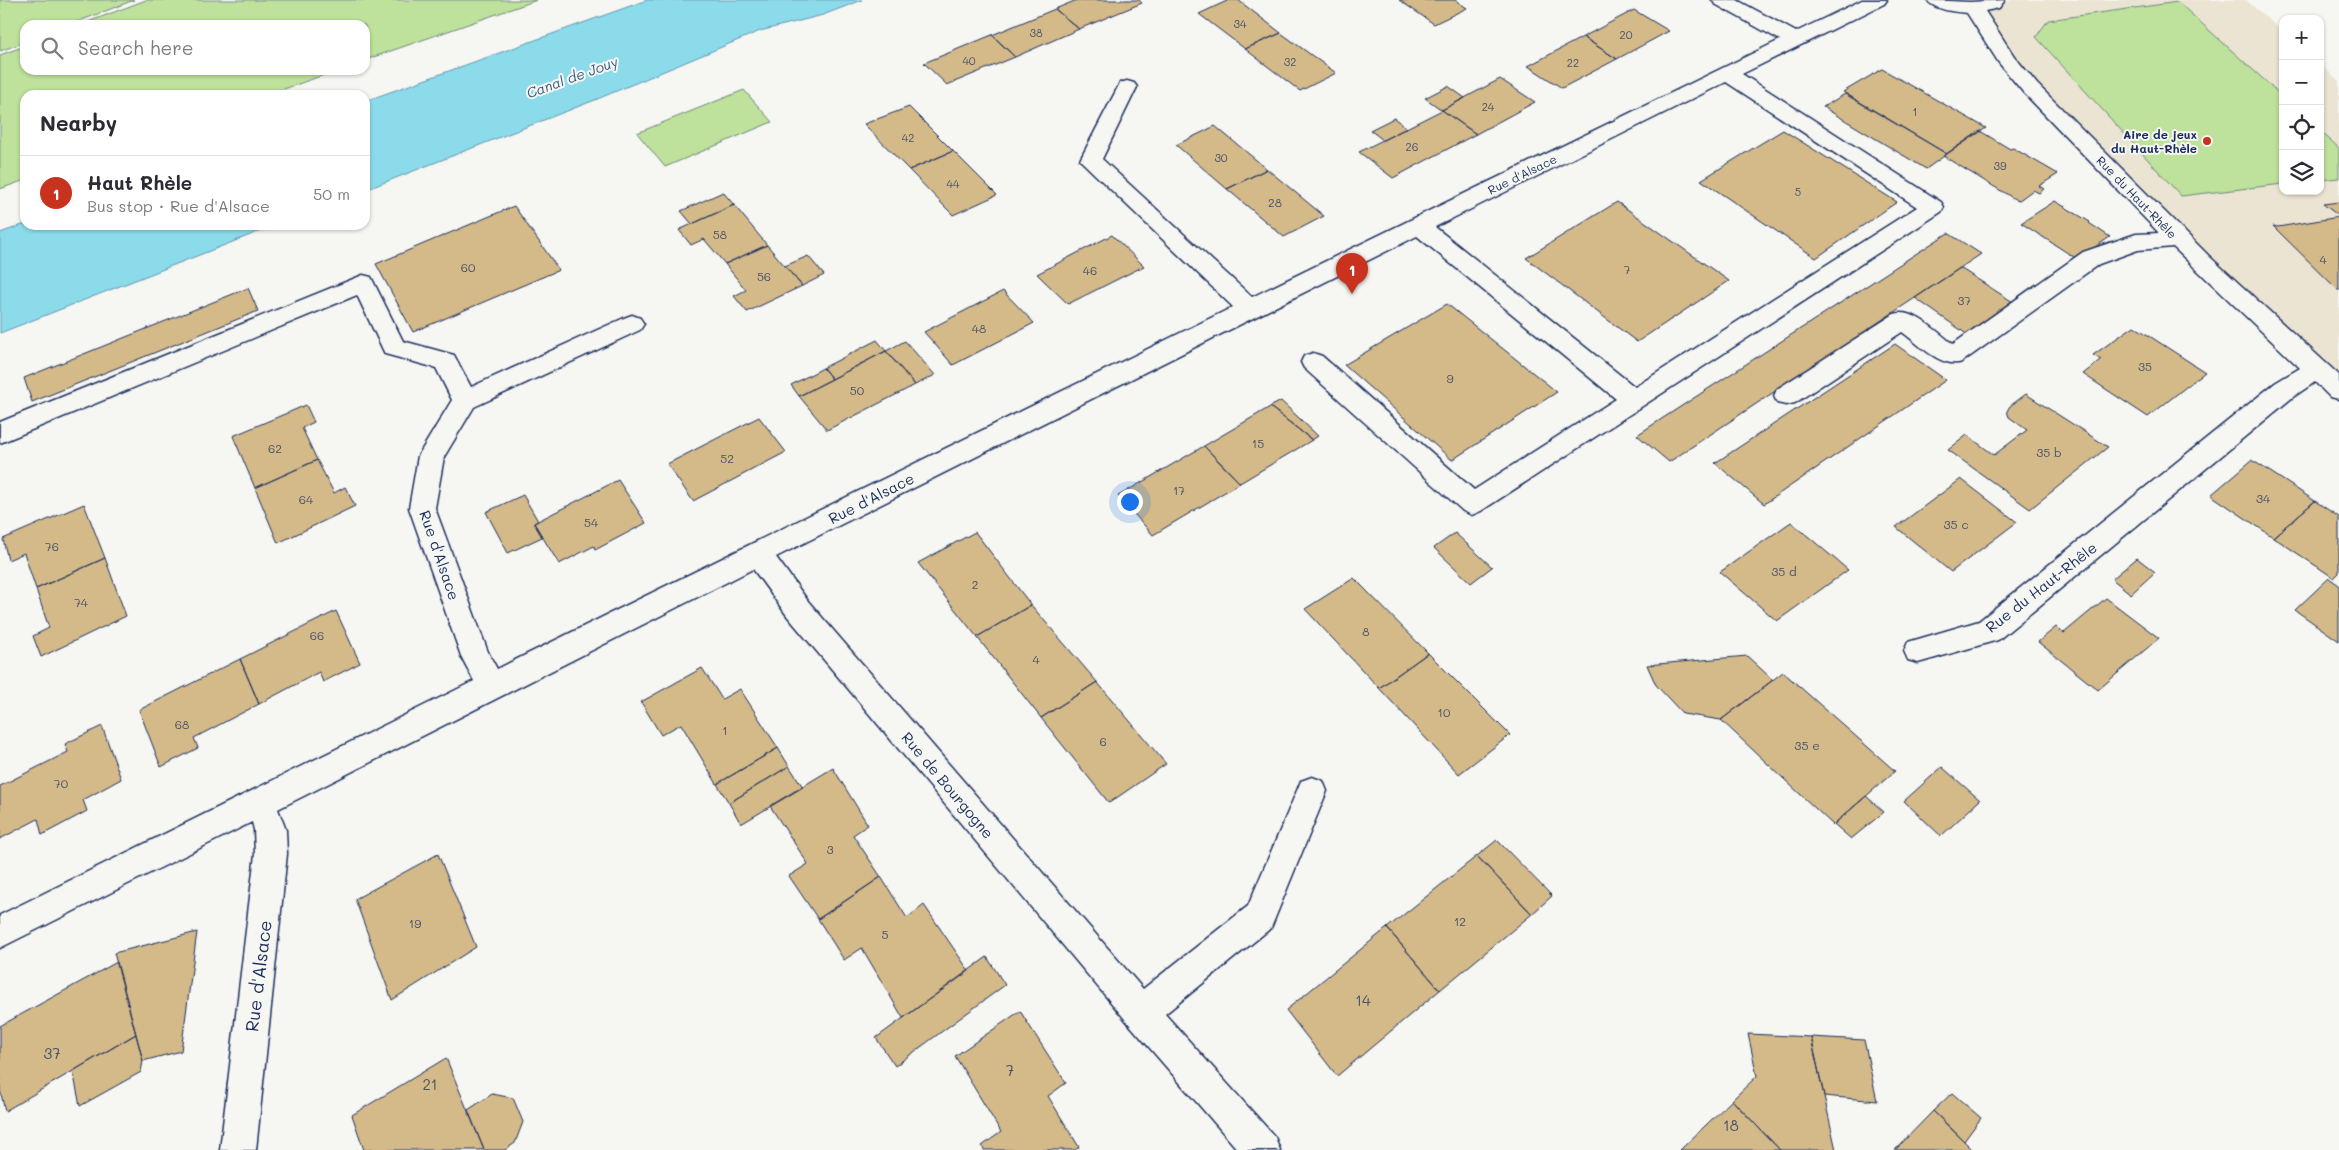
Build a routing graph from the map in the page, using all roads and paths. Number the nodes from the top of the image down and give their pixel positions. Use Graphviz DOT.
graph roads {
  1 [pos="1722,0"];
  2 [pos="1877,0"];
  3 [pos="1936,0"];
  4 [pos="1995,0"];
  5 [pos="1974,9"];
  6 [pos="1795,40"];
  7 [pos="1727,74"];
  8 [pos="1127,87"];
  9 [pos="1418,225"];
  10 [pos="2179,239"];
  11 [pos="1249,308"];
  12 [pos="632,324"];
  13 [pos="1313,362"];
  14 [pos="2316,370"];
  15 [pos="2339,390"];
  16 [pos="1786,396"];
  17 [pos="465,400"];
  18 [pos="1634,400"];
  19 [pos="0,433"];
  20 [pos="758,554"];
  21 [pos="1918,651"];
  22 [pos="492,686"];
  23 [pos="1312,791"];
  24 [pos="260,802"];
  25 [pos="0,932"];
  26 [pos="1141,1012"];
  27 [pos="238,1150"];
  28 [pos="1262,1150"];
  1 -- 6 [label="street"];
  2 -- 6 [label="street, Rue d'Alsace"];
  3 -- 5 [label="street"];
  4 -- 5 [label="street"];
  5 -- 10 [label="street, Rue du Haut-Rhêle"];
  6 -- 7 [label="street, Rue d'Alsace"];
  7 -- 9 [label="street, Rue d'Alsace"];
  7 -- 18 [label="street"];
  8 -- 11 [label="street"];
  9 -- 11 [label="street, Rue d'Alsace"];
  9 -- 18 [label="street"];
  10 -- 14 [label="street, Rue du Haut-Rhêle"];
  10 -- 16 [label="street"];
  11 -- 20 [label="street, Rue d'Alsace"];
  12 -- 17 [label="street"];
  13 -- 18 [label="street"];
  14 -- 15 [label="street, Rue du Haut-Rhêle"];
  14 -- 21 [label="street, Rue du Haut-Rhêle"];
  17 -- 19 [label="street"];
  17 -- 22 [label="street, Rue d'Alsace"];
  20 -- 22 [label="street, Rue d'Alsace"];
  20 -- 26 [label="street, Rue de Bourgogne"];
  22 -- 24 [label="street, Rue d'Alsace"];
  23 -- 26 [label="street"];
  24 -- 25 [label="street, Rue d'Alsace"];
  24 -- 27 [label="street, Rue d'Alsace"];
  26 -- 28 [label="street, Rue de Bourgogne"];
}
